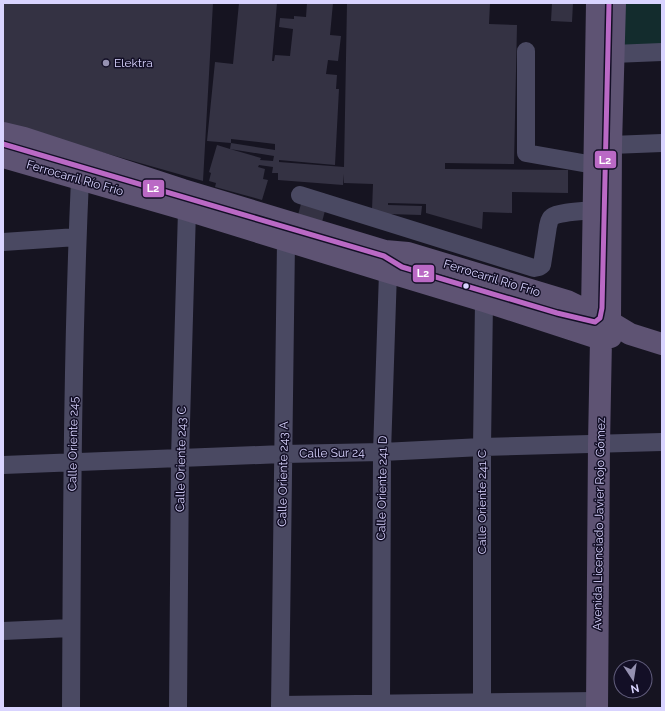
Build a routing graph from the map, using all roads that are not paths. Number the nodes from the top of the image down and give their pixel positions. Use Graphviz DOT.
graph roads {
  1 [pos="597,3"];
  2 [pos="609,3"];
  3 [pos="615,3"];
  4 [pos="526,51"];
  5 [pos="662,52"];
  6 [pos="614,54"];
  7 [pos="3,132"];
  8 [pos="662,143"];
  9 [pos="3,144"];
  10 [pos="611,145"];
  11 [pos="3,157"];
  12 [pos="594,165"];
  13 [pos="80,180"];
  14 [pos="300,195"];
  15 [pos="187,210"];
  16 [pos="593,210"];
  17 [pos="77,237"];
  18 [pos="286,241"];
  19 [pos="3,242"];
  20 [pos="388,272"];
  21 [pos="484,301"];
  22 [pos="600,323"];
  23 [pos="662,344"];
  24 [pos="662,442"];
  25 [pos="599,444"];
  26 [pos="482,447"];
  27 [pos="382,452"];
  28 [pos="283,454"];
  29 [pos="180,458"];
  30 [pos="72,462"];
  31 [pos="3,465"];
  32 [pos="71,628"];
  33 [pos="3,630"];
  34 [pos="381,704"];
  35 [pos="482,704"];
  36 [pos="597,705"];
  37 [pos="280,707"];
  38 [pos="71,708"];
  39 [pos="178,708"];
  1 -- 12 [label="main road, Avenida Licenciado Javier Rojo Gómez"];
  2 -- 22 [label="street"];
  3 -- 6 [label="main road, Avenida Licenciado Javier Rojo Gómez"];
  4 -- 12 [label="street"];
  5 -- 6 [label="street"];
  6 -- 10 [label="main road, Avenida Licenciado Javier Rojo Gómez"];
  7 -- 22 [label="main road, Ferrocarril Río Frío"];
  8 -- 10 [label="street"];
  9 -- 22 [label="street"];
  10 -- 22 [label="main road, Avenida Licenciado Javier Rojo Gómez"];
  11 -- 13 [label="main road, Ferrocarril Río Frío"];
  12 -- 16 [label="main road, Avenida Licenciado Javier Rojo Gómez"];
  13 -- 15 [label="main road, Ferrocarril Río Frío"];
  13 -- 17 [label="street, Calle Oriente 245"];
  14 -- 16 [label="street"];
  15 -- 18 [label="main road, Ferrocarril Río Frío"];
  15 -- 29 [label="street, Calle Oriente 243 C"];
  16 -- 22 [label="main road, Avenida Licenciado Javier Rojo Gómez"];
  17 -- 19 [label="street"];
  17 -- 30 [label="street, Calle Oriente 245"];
  18 -- 20 [label="main road, Ferrocarril Río Frío"];
  18 -- 28 [label="street, Calle Oriente 243 A"];
  20 -- 21 [label="main road, Ferrocarril Río Frío"];
  20 -- 27 [label="street, Calle Oriente 241 D"];
  21 -- 22 [label="main road, Ferrocarril Río Frío"];
  21 -- 26 [label="street, Calle Oriente 241 C"];
  22 -- 23 [label="main road, Ferrocarril Río Frío"];
  22 -- 25 [label="main road, Avenida Licenciado Javier Rojo Gómez"];
  24 -- 25 [label="street, Calle Sur 24"];
  25 -- 26 [label="street, Calle Sur 24"];
  25 -- 36 [label="main road, Avenida Licenciado Javier Rojo Gómez"];
  26 -- 27 [label="street, Calle Sur 24"];
  26 -- 35 [label="street, Calle Oriente 241 C"];
  27 -- 28 [label="street, Calle Sur 24"];
  27 -- 34 [label="street, Calle Oriente 241 D"];
  28 -- 29 [label="street, Calle Sur 24"];
  28 -- 37 [label="street, Calle Oriente 243 A"];
  29 -- 30 [label="street, Calle Sur 24"];
  29 -- 39 [label="street, Calle Oriente 243 C"];
  30 -- 31 [label="street, Calle Sur 24"];
  30 -- 32 [label="street, Calle Oriente 245"];
  32 -- 33 [label="street"];
  32 -- 38 [label="street, Calle Oriente 245"];
  34 -- 35 [label="street"];
  34 -- 37 [label="street"];
  35 -- 36 [label="street"];
}
